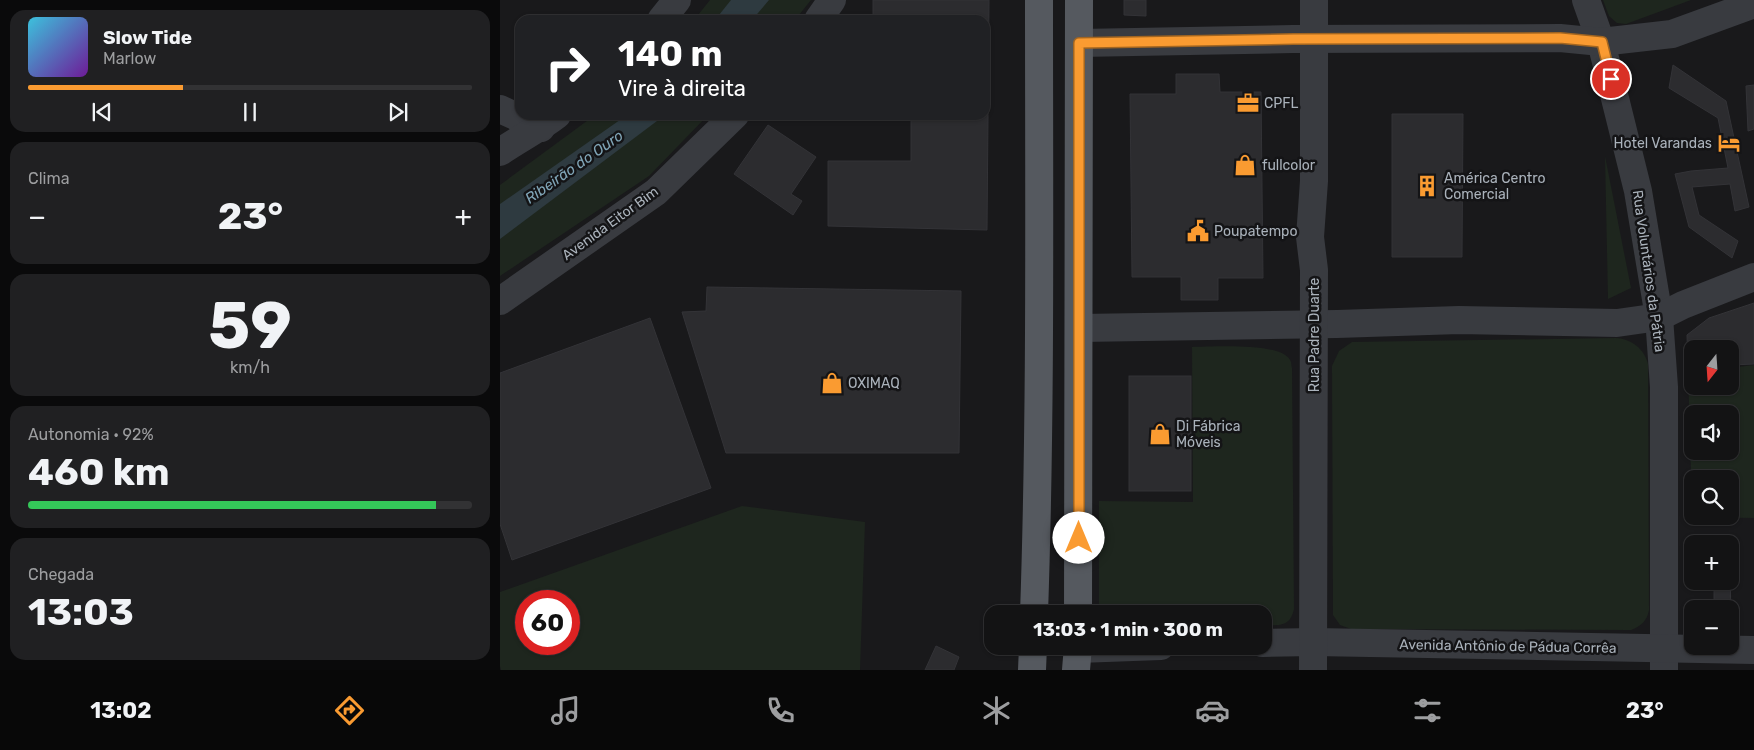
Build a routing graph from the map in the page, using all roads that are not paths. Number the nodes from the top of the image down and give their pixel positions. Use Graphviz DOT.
graph roads {
  1 [pos="677,0"];
  2 [pos="832,0"];
  3 [pos="1039,0"];
  4 [pos="1079,0"];
  5 [pos="1314,0"];
  6 [pos="1586,0"];
  7 [pos="1754,4"];
  8 [pos="665,15"];
  9 [pos="822,15"];
  10 [pos="1314,40"];
  11 [pos="1602,42"];
  12 [pos="1079,43"];
  13 [pos="500,109"];
  14 [pos="515,113"];
  15 [pos="730,120"];
  16 [pos="549,121"];
  17 [pos="505,142"];
  18 [pos="1754,277"];
  19 [pos="500,301"];
  20 [pos="1658,317"];
  21 [pos="1314,324"];
  22 [pos="1080,328"];
  23 [pos="1034,605"];
  24 [pos="1078,605"];
  25 [pos="1314,642"];
  26 [pos="1272,643"];
  27 [pos="1754,650"];
  28 [pos="1033,655"];
  29 [pos="1664,659"];
  30 [pos="1032,670"];
  31 [pos="1314,670"];
  1 -- 8 [label="street"];
  2 -- 9 [label="street"];
  3 -- 23 [label="main road"];
  4 -- 12 [label="main road"];
  5 -- 10 [label="street, Rua Padre Duarte"];
  6 -- 11 [label="street, Rua Voluntários da Pátria"];
  7 -- 11 [label="street"];
  10 -- 11 [label="street"];
  10 -- 12 [label="street"];
  10 -- 21 [label="street, Rua Padre Duarte"];
  11 -- 20 [label="street, Rua Voluntários da Pátria"];
  12 -- 22 [label="main road"];
  13 -- 14 [label="street"];
  15 -- 19 [label="street, Avenida Eitor Bim"];
  16 -- 17 [label="street"];
  18 -- 20 [label="street"];
  20 -- 21 [label="street"];
  20 -- 29 [label="street, Rua Voluntários da Pátria"];
  21 -- 22 [label="street"];
  21 -- 25 [label="street, Rua Padre Duarte"];
  22 -- 24 [label="main road"];
  25 -- 26 [label="street, Avenida Antônio de Pádua Corrêa"];
  25 -- 29 [label="street, Avenida Antônio de Pádua Corrêa"];
  25 -- 31 [label="street, Rua Padre Duarte"];
  27 -- 29 [label="street, Avenida Antônio de Pádua Corrêa"];
  28 -- 30 [label="main road"];
}
